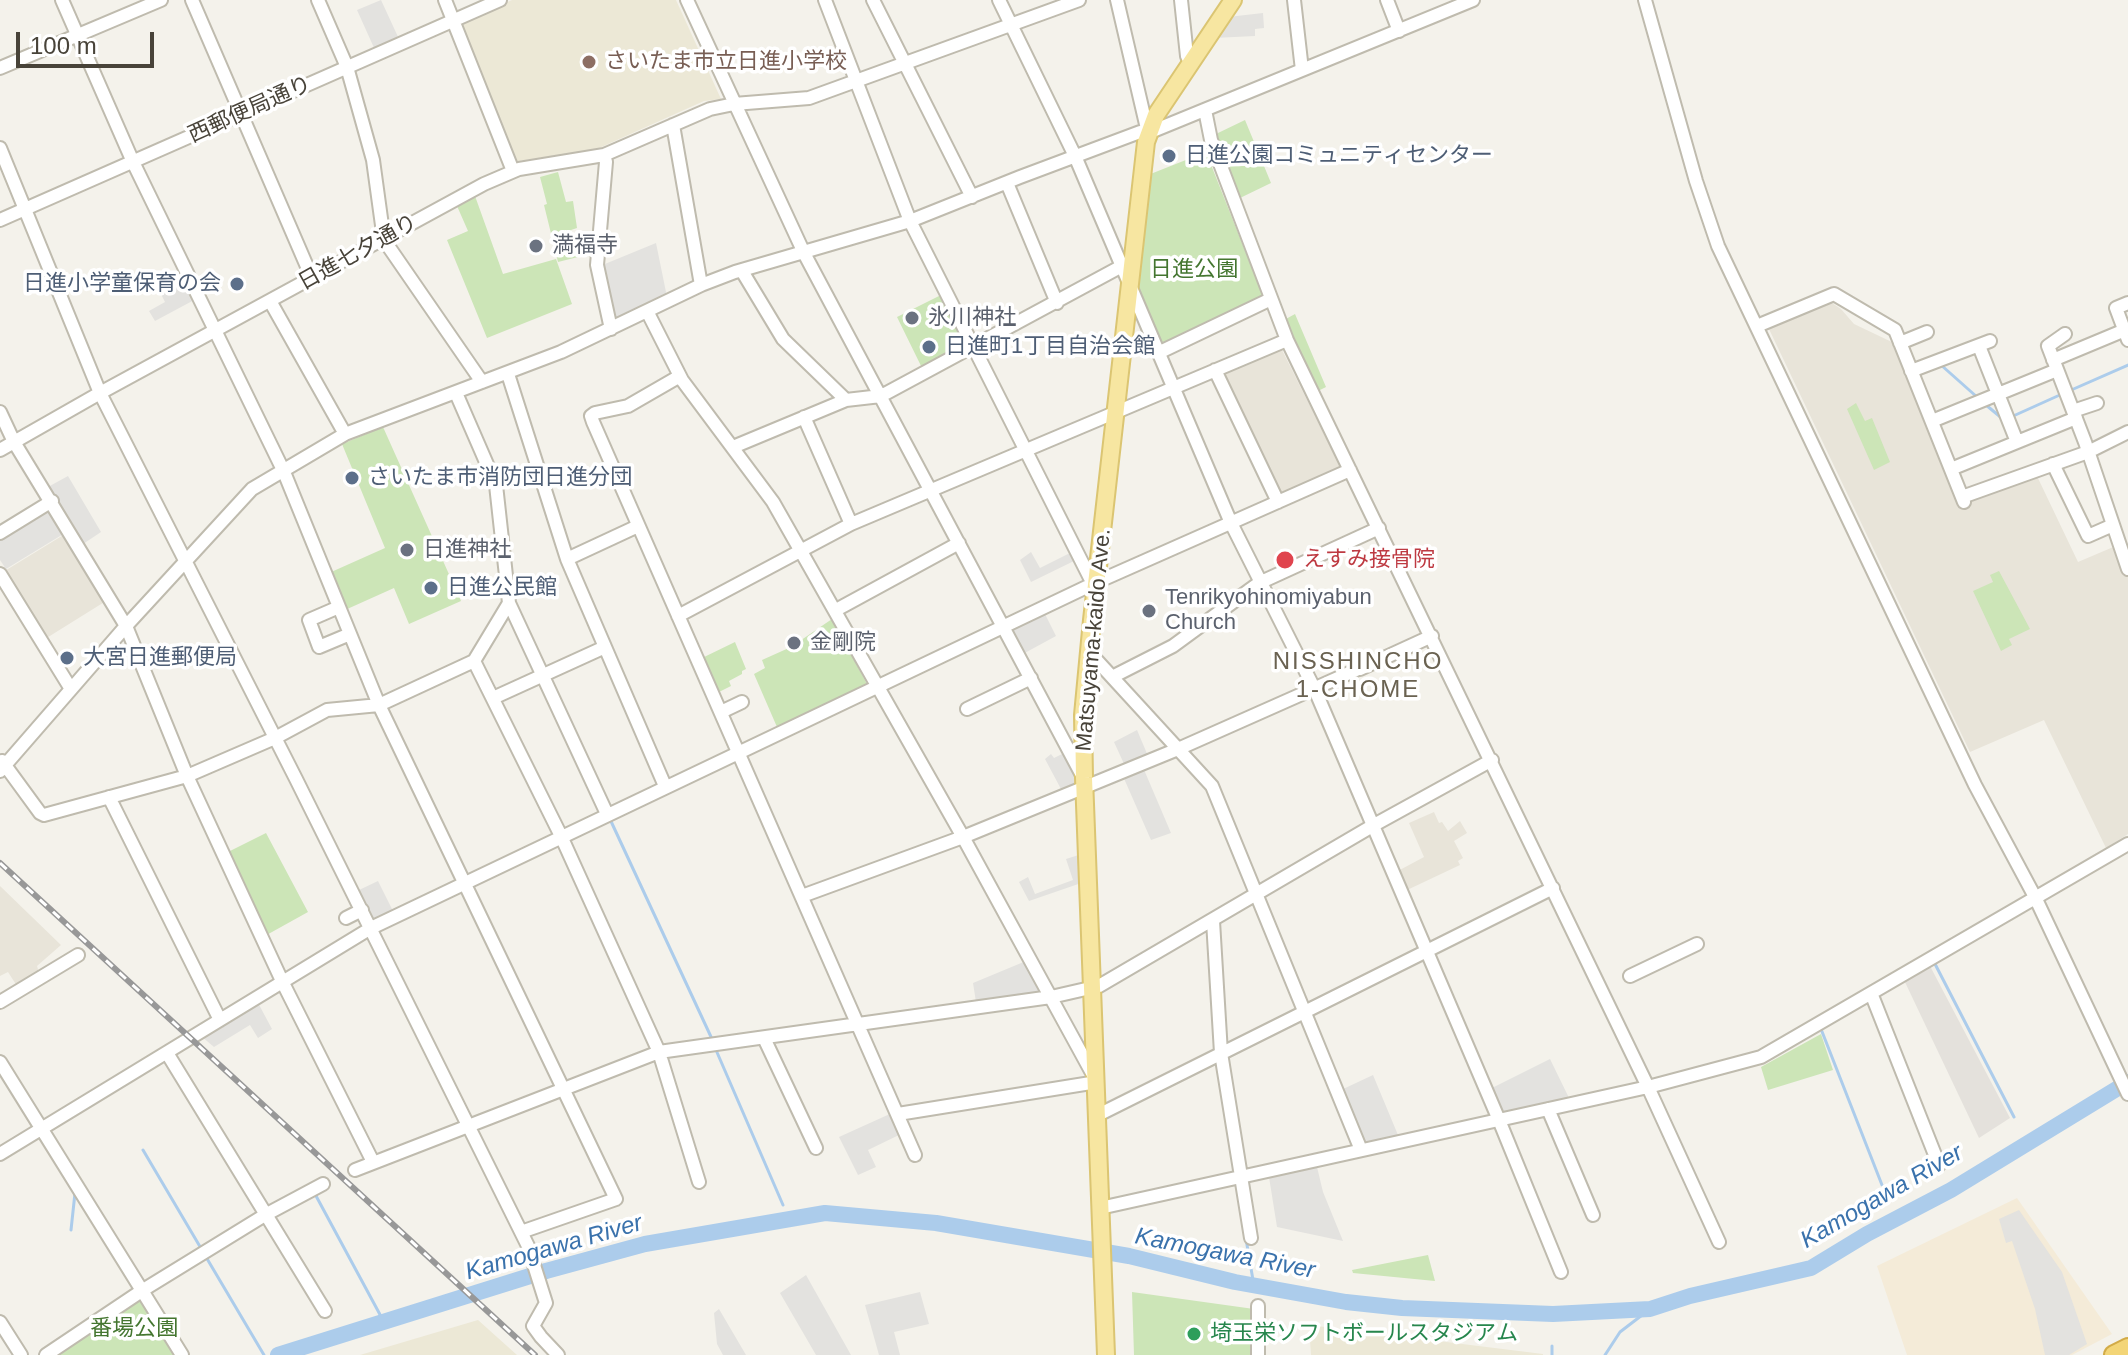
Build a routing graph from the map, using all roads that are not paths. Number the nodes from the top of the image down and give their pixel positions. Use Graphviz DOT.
graph roads {
  1 [pos="62,0"];
  2 [pos="161,0"];
  3 [pos="192,0"];
  4 [pos="318,0"];
  5 [pos="445,0"];
  6 [pos="500,0"];
  7 [pos="687,0"];
  8 [pos="825,0"];
  9 [pos="873,0"];
  10 [pos="999,0"];
  11 [pos="1079,0"];
  12 [pos="1117,0"];
  13 [pos="1181,0"];
  14 [pos="1233,0"];
  15 [pos="1294,0"];
  16 [pos="1387,0"];
  17 [pos="1473,0"];
  18 [pos="1645,0"];
  19 [pos="454,20"];
  20 [pos="1010,24"];
  21 [pos="1399,31"];
  22 [pos="78,36"];
  23 [pos="1190,63"];
  24 [pos="906,64"];
  25 [pos="347,67"];
  26 [pos="0,68"];
  27 [pos="1302,70"];
  28 [pos="857,82"];
  29 [pos="734,104"];
  30 [pos="1205,110"];
  31 [pos="241,114"];
  32 [pos="673,125"];
  33 [pos="1148,133"];
  34 [pos="0,148"];
  35 [pos="604,155"];
  36 [pos="1075,156"];
  37 [pos="133,162"];
  38 [pos="513,171"];
  39 [pos="1007,183"];
  40 [pos="972,197"];
  41 [pos="25,209"];
  42 [pos="0,220"];
  43 [pos="910,221"];
  44 [pos="384,240"];
  45 [pos="804,253"];
  46 [pos="1122,266"];
  47 [pos="742,271"];
  48 [pos="312,278"];
  49 [pos="1130,284"];
  50 [pos="701,285"];
  51 [pos="1271,299"];
  52 [pos="270,301"];
  53 [pos="1057,303"];
  54 [pos="2128,303"];
  55 [pos="647,311"];
  56 [pos="1757,326"];
  57 [pos="611,329"];
  58 [pos="214,332"];
  59 [pos="1927,332"];
  60 [pos="2065,334"];
  61 [pos="2126,335"];
  62 [pos="1287,340"];
  63 [pos="1900,343"];
  64 [pos="973,347"];
  65 [pos="1158,353"];
  66 [pos="2055,365"];
  67 [pos="1215,370"];
  68 [pos="1911,371"];
  69 [pos="508,374"];
  70 [pos="680,376"];
  71 [pos="482,382"];
  72 [pos="1173,388"];
  73 [pos="100,393"];
  74 [pos="456,393"];
  75 [pos="1997,395"];
  76 [pos="881,396"];
  77 [pos="846,400"];
  78 [pos="2097,403"];
  79 [pos="0,412"];
  80 [pos="1114,413"];
  81 [pos="2074,415"];
  82 [pos="804,417"];
  83 [pos="1932,421"];
  84 [pos="2128,433"];
  85 [pos="345,434"];
  86 [pos="14,442"];
  87 [pos="2017,442"];
  88 [pos="733,447"];
  89 [pos="0,450"];
  90 [pos="1025,451"];
  91 [pos="2088,452"];
  92 [pos="2053,464"];
  93 [pos="1951,469"];
  94 [pos="1350,470"];
  95 [pos="284,472"];
  96 [pos="932,492"];
  97 [pos="52,501"];
  98 [pos="1278,502"];
  99 [pos="1231,523"];
  100 [pos="851,524"];
  101 [pos="2113,525"];
  102 [pos="638,526"];
  103 [pos="1379,528"];
  104 [pos="0,533"];
  105 [pos="959,543"];
  106 [pos="799,550"];
  107 [pos="567,559"];
  108 [pos="187,561"];
  109 [pos="2128,569"];
  110 [pos="0,574"];
  111 [pos="1097,582"];
  112 [pos="1259,583"];
  113 [pos="509,603"];
  114 [pos="339,607"];
  115 [pos="836,610"];
  116 [pos="678,616"];
  117 [pos="126,626"];
  118 [pos="1003,626"];
  119 [pos="350,634"];
  120 [pos="1432,636"];
  121 [pos="605,647"];
  122 [pos="1090,653"];
  123 [pos="474,661"];
  124 [pos="543,676"];
  125 [pos="1112,677"];
  126 [pos="1031,678"];
  127 [pos="877,686"];
  128 [pos="71,689"];
  129 [pos="1315,690"];
  130 [pos="493,698"];
  131 [pos="742,702"];
  132 [pos="379,705"];
  133 [pos="967,709"];
  134 [pos="721,712"];
  135 [pos="275,738"];
  136 [pos="1178,749"];
  137 [pos="739,752"];
  138 [pos="1492,760"];
  139 [pos="2,765"];
  140 [pos="187,776"];
  141 [pos="1084,782"];
  142 [pos="665,786"];
  143 [pos="109,797"];
  144 [pos="607,814"];
  145 [pos="1374,825"];
  146 [pos="561,836"];
  147 [pos="963,837"];
  148 [pos="2128,844"];
  149 [pos="465,883"];
  150 [pos="1553,888"];
  151 [pos="1256,895"];
  152 [pos="802,896"];
  153 [pos="2035,897"];
  154 [pos="362,910"];
  155 [pos="346,918"];
  156 [pos="1213,921"];
  157 [pos="371,928"];
  158 [pos="1697,944"];
  159 [pos="1427,950"];
  160 [pos="78,955"];
  161 [pos="1630,976"];
  162 [pos="282,981"];
  163 [pos="1094,987"];
  164 [pos="1871,993"];
  165 [pos="1051,997"];
  166 [pos="0,1002"];
  167 [pos="1304,1012"];
  168 [pos="220,1020"];
  169 [pos="857,1025"];
  170 [pos="764,1038"];
  171 [pos="659,1052"];
  172 [pos="167,1053"];
  173 [pos="1221,1053"];
  174 [pos="0,1062"];
  175 [pos="1097,1082"];
  176 [pos="1648,1087"];
  177 [pos="563,1089"];
  178 [pos="2128,1094"];
  179 [pos="1548,1109"];
  180 [pos="898,1114"];
  181 [pos="1098,1115"];
  182 [pos="1499,1120"];
  183 [pos="468,1126"];
  184 [pos="40,1129"];
  185 [pos="816,1148"];
  186 [pos="1361,1150"];
  187 [pos="0,1154"];
  188 [pos="915,1155"];
  189 [pos="373,1162"];
  190 [pos="1939,1165"];
  191 [pos="355,1170"];
  192 [pos="1240,1177"];
  193 [pos="699,1182"];
  194 [pos="323,1184"];
  195 [pos="1100,1208"];
  196 [pos="265,1215"];
  197 [pos="1593,1215"];
  198 [pos="521,1232"];
  199 [pos="1251,1238"];
  200 [pos="1719,1242"];
  201 [pos="1561,1272"];
  202 [pos="143,1290"];
  203 [pos="1258,1306"];
  204 [pos="325,1311"];
  205 [pos="0,1322"];
  206 [pos="2128,1348"];
  207 [pos="21,1355"];
  208 [pos="46,1355"];
  209 [pos="182,1355"];
  210 [pos="558,1355"];
  211 [pos="1106,1355"];
  212 [pos="1258,1355"];
  213 [pos="2114,1355"];
  1 -- 22 [label="street"];
  2 -- 22 [label="street"];
  3 -- 31 [label="street"];
  4 -- 25 [label="street"];
  5 -- 19 [label="street"];
  6 -- 19 [label="street, 西郵便局通り"];
  7 -- 29 [label="street"];
  8 -- 28 [label="street"];
  9 -- 24 [label="street"];
  10 -- 20 [label="street"];
  11 -- 20 [label="street, 日進七夕通り"];
  12 -- 33 [label="street"];
  13 -- 23 [label="street"];
  14 -- 23 [label="main road, Matsuyama-kaido Ave."];
  15 -- 27 [label="street"];
  16 -- 21 [label="street"];
  17 -- 21 [label="street"];
  18 -- 56 [label="street"];
  19 -- 25 [label="street, 西郵便局通り"];
  19 -- 38 [label="street"];
  20 -- 24 [label="street, 日進七夕通り"];
  20 -- 36 [label="street"];
  21 -- 27 [label="street"];
  22 -- 26 [label="street"];
  22 -- 37 [label="street"];
  23 -- 33 [label="main road, Matsuyama-kaido Ave."];
  24 -- 28 [label="street, 日進七夕通り"];
  24 -- 40 [label="street"];
  25 -- 31 [label="street, 西郵便局通り"];
  25 -- 44 [label="street"];
  27 -- 30 [label="street"];
  28 -- 29 [label="street, 日進七夕通り"];
  28 -- 43 [label="street"];
  29 -- 32 [label="street, 日進七夕通り"];
  29 -- 45 [label="street"];
  30 -- 33 [label="street"];
  30 -- 51 [label="street"];
  31 -- 37 [label="street, 西郵便局通り"];
  31 -- 48 [label="street"];
  32 -- 35 [label="street, 日進七夕通り"];
  32 -- 50 [label="street"];
  33 -- 36 [label="street"];
  33 -- 49 [label="main road, Matsuyama-kaido Ave."];
  34 -- 41 [label="street"];
  35 -- 38 [label="street, 日進七夕通り"];
  35 -- 57 [label="street"];
  36 -- 39 [label="street"];
  36 -- 46 [label="street"];
  37 -- 41 [label="street, 西郵便局通り"];
  37 -- 58 [label="street"];
  38 -- 44 [label="street, 日進七夕通り"];
  39 -- 40 [label="street"];
  39 -- 53 [label="street"];
  40 -- 43 [label="street"];
  41 -- 42 [label="street, 西郵便局通り"];
  41 -- 73 [label="street"];
  43 -- 45 [label="street"];
  43 -- 64 [label="street"];
  44 -- 48 [label="street, 日進七夕通り"];
  44 -- 71 [label="street"];
  45 -- 47 [label="street"];
  45 -- 76 [label="street"];
  46 -- 49 [label="street"];
  46 -- 53 [label="street"];
  47 -- 50 [label="street"];
  47 -- 77 [label="street"];
  48 -- 52 [label="street, 日進七夕通り"];
  49 -- 65 [label="street"];
  49 -- 80 [label="main road, Matsuyama-kaido Ave."];
  50 -- 55 [label="street"];
  51 -- 62 [label="street"];
  51 -- 65 [label="street"];
  52 -- 58 [label="street, 日進七夕通り"];
  52 -- 85 [label="street"];
  53 -- 64 [label="street"];
  54 -- 61 [label="street"];
  55 -- 57 [label="street"];
  55 -- 70 [label="street"];
  56 -- 63 [label="street"];
  56 -- 153 [label="street"];
  57 -- 69 [label="street"];
  58 -- 73 [label="street, 日進七夕通り"];
  58 -- 95 [label="street"];
  59 -- 63 [label="street"];
  60 -- 66 [label="street"];
  61 -- 66 [label="street"];
  62 -- 67 [label="street"];
  62 -- 94 [label="street"];
  63 -- 68 [label="street"];
  64 -- 76 [label="street"];
  64 -- 90 [label="street"];
  65 -- 72 [label="street"];
  66 -- 75 [label="street"];
  66 -- 81 [label="street"];
  67 -- 72 [label="street"];
  67 -- 98 [label="street"];
  68 -- 75 [label="street"];
  68 -- 83 [label="street"];
  69 -- 71 [label="street"];
  69 -- 107 [label="street"];
  70 -- 88 [label="street"];
  70 -- 102 [label="street"];
  71 -- 74 [label="street"];
  72 -- 80 [label="street"];
  72 -- 99 [label="street"];
  73 -- 86 [label="street, 日進七夕通り"];
  73 -- 108 [label="street"];
  74 -- 85 [label="street"];
  74 -- 113 [label="street"];
  75 -- 83 [label="street"];
  75 -- 87 [label="street"];
  76 -- 77 [label="street"];
  76 -- 96 [label="street"];
  77 -- 82 [label="street"];
  78 -- 81 [label="street"];
  79 -- 86 [label="street"];
  80 -- 90 [label="street"];
  80 -- 111 [label="main road, Matsuyama-kaido Ave."];
  81 -- 87 [label="street"];
  81 -- 91 [label="street"];
  82 -- 88 [label="street"];
  82 -- 100 [label="street"];
  83 -- 93 [label="street"];
  84 -- 91 [label="street"];
  85 -- 95 [label="street"];
  86 -- 89 [label="street, 日進七夕通り"];
  86 -- 97 [label="street"];
  87 -- 93 [label="street"];
  88 -- 106 [label="street"];
  90 -- 96 [label="street"];
  90 -- 111 [label="street"];
  91 -- 92 [label="street"];
  91 -- 101 [label="street"];
  92 -- 93 [label="street"];
  92 -- 101 [label="street"];
  94 -- 98 [label="street"];
  94 -- 103 [label="street"];
  95 -- 108 [label="street"];
  95 -- 114 [label="street"];
  96 -- 100 [label="street"];
  96 -- 105 [label="street"];
  97 -- 104 [label="street"];
  97 -- 117 [label="street"];
  98 -- 99 [label="street"];
  99 -- 111 [label="street"];
  99 -- 112 [label="street"];
  100 -- 106 [label="street"];
  101 -- 109 [label="street"];
  102 -- 107 [label="street"];
  102 -- 116 [label="street"];
  103 -- 112 [label="street"];
  103 -- 120 [label="street"];
  105 -- 115 [label="street"];
  105 -- 118 [label="street"];
  106 -- 115 [label="street"];
  106 -- 116 [label="street"];
  107 -- 121 [label="street"];
  108 -- 117 [label="street"];
  108 -- 135 [label="street"];
  110 -- 128 [label="street"];
  111 -- 118 [label="street"];
  111 -- 122 [label="main road, Matsuyama-kaido Ave."];
  112 -- 125 [label="street"];
  112 -- 129 [label="street"];
  113 -- 123 [label="street"];
  113 -- 124 [label="street"];
  114 -- 119 [label="street"];
  114 -- 119 [label="street"];
  115 -- 127 [label="street"];
  116 -- 134 [label="street"];
  117 -- 128 [label="street"];
  117 -- 140 [label="street"];
  118 -- 126 [label="street"];
  118 -- 127 [label="street"];
  119 -- 132 [label="street"];
  120 -- 129 [label="street"];
  120 -- 138 [label="street"];
  121 -- 124 [label="street"];
  121 -- 142 [label="street"];
  122 -- 125 [label="street"];
  122 -- 141 [label="main road, Matsuyama-kaido Ave."];
  123 -- 130 [label="street"];
  123 -- 132 [label="street"];
  124 -- 130 [label="street"];
  124 -- 144 [label="street"];
  125 -- 136 [label="street"];
  126 -- 133 [label="street"];
  126 -- 141 [label="street"];
  127 -- 137 [label="street"];
  127 -- 147 [label="street"];
  128 -- 139 [label="street"];
  129 -- 136 [label="street"];
  129 -- 145 [label="street"];
  130 -- 146 [label="street"];
  131 -- 134 [label="street"];
  132 -- 135 [label="street"];
  132 -- 149 [label="street"];
  134 -- 137 [label="street"];
  135 -- 140 [label="street"];
  135 -- 154 [label="street"];
  136 -- 141 [label="street"];
  136 -- 151 [label="street"];
  137 -- 142 [label="street"];
  137 -- 152 [label="street"];
  138 -- 145 [label="street"];
  138 -- 150 [label="street"];
  139 -- 143 [label="street"];
  140 -- 143 [label="street"];
  140 -- 162 [label="street"];
  141 -- 147 [label="street"];
  141 -- 163 [label="main road, Matsuyama-kaido Ave."];
  142 -- 144 [label="street"];
  143 -- 168 [label="street"];
  144 -- 146 [label="street"];
  145 -- 151 [label="street"];
  145 -- 159 [label="street"];
  146 -- 149 [label="street"];
  146 -- 171 [label="street"];
  147 -- 152 [label="street"];
  147 -- 165 [label="street"];
  148 -- 153 [label="street"];
  149 -- 157 [label="street"];
  149 -- 177 [label="street"];
  150 -- 159 [label="street"];
  150 -- 176 [label="street"];
  151 -- 156 [label="street"];
  151 -- 167 [label="street"];
  152 -- 169 [label="street"];
  153 -- 164 [label="street"];
  153 -- 178 [label="street"];
  154 -- 155 [label="street"];
  154 -- 157 [label="street"];
  156 -- 163 [label="street"];
  156 -- 173 [label="street"];
  157 -- 162 [label="street"];
  157 -- 183 [label="street"];
  158 -- 161 [label="street"];
  159 -- 167 [label="street"];
  159 -- 182 [label="street"];
  160 -- 166 [label="street"];
  162 -- 168 [label="street"];
  162 -- 189 [label="street"];
  163 -- 165 [label="street"];
  163 -- 175 [label="main road, Matsuyama-kaido Ave."];
  164 -- 176 [label="street"];
  164 -- 190 [label="street"];
  165 -- 169 [label="street"];
  165 -- 175 [label="street"];
  167 -- 173 [label="street"];
  167 -- 186 [label="street"];
  168 -- 172 [label="street"];
  169 -- 170 [label="street"];
  169 -- 180 [label="street"];
  170 -- 171 [label="street"];
  170 -- 185 [label="street"];
  171 -- 177 [label="street"];
  171 -- 193 [label="street"];
  172 -- 184 [label="street"];
  172 -- 196 [label="street"];
  173 -- 181 [label="street"];
  173 -- 192 [label="street"];
  174 -- 184 [label="street"];
  175 -- 180 [label="street"];
  175 -- 181 [label="main road, Matsuyama-kaido Ave."];
  176 -- 179 [label="street"];
  176 -- 200 [label="street"];
  177 -- 183 [label="street"];
  177 -- 198 [label="street"];
  179 -- 182 [label="street"];
  179 -- 197 [label="street"];
  180 -- 188 [label="street"];
  181 -- 195 [label="main road, Matsuyama-kaido Ave."];
  182 -- 186 [label="street"];
  182 -- 201 [label="street"];
  183 -- 189 [label="street"];
  183 -- 198 [label="street"];
  184 -- 187 [label="street"];
  184 -- 202 [label="street"];
  186 -- 192 [label="street"];
  189 -- 191 [label="street"];
  192 -- 195 [label="street"];
  192 -- 199 [label="street"];
  194 -- 196 [label="street"];
  195 -- 211 [label="main road, Matsuyama-kaido Ave."];
  196 -- 202 [label="street"];
  196 -- 204 [label="street"];
  198 -- 210 [label="street"];
  202 -- 208 [label="street"];
  202 -- 209 [label="street"];
  203 -- 212 [label="street"];
  205 -- 207 [label="street"];
  206 -- 213 [label="highway"];
}
